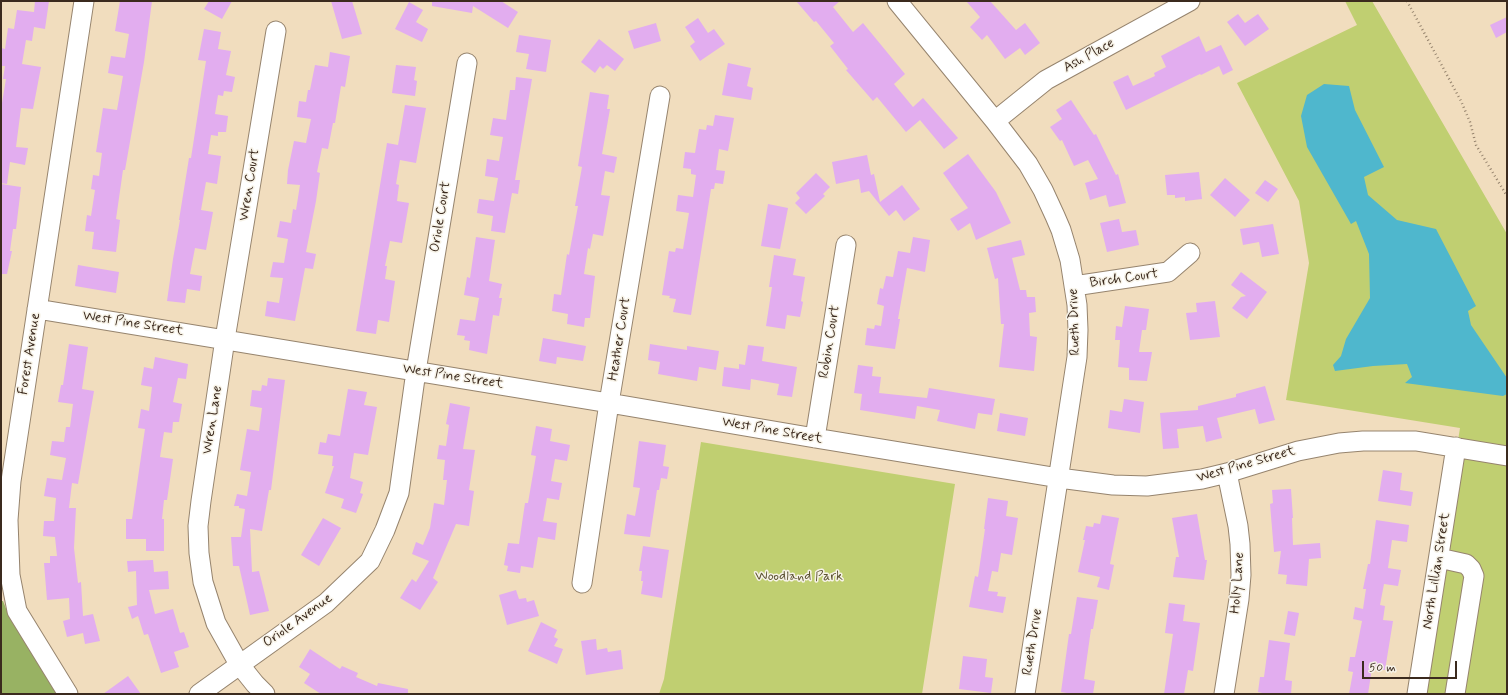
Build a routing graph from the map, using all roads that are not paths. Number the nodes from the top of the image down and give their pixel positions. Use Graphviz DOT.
graph roads {
  1 [pos="84,1"];
  2 [pos="897,1"];
  3 [pos="1190,1"];
  4 [pos="276,32"];
  5 [pos="467,63"];
  6 [pos="660,96"];
  7 [pos="995,121"];
  8 [pos="846,245"];
  9 [pos="1190,253"];
  10 [pos="1074,286"];
  11 [pos="37,309"];
  12 [pos="225,339"];
  13 [pos="416,371"];
  14 [pos="609,403"];
  15 [pos="815,438"];
  16 [pos="1456,447"];
  17 [pos="1507,456"];
  18 [pos="1227,473"];
  19 [pos="1059,478"];
  20 [pos="1439,558"];
  21 [pos="582,583"];
  22 [pos="239,664"];
  23 [pos="68,694"];
  24 [pos="198,694"];
  25 [pos="264,694"];
  26 [pos="1025,694"];
  27 [pos="1224,694"];
  28 [pos="1418,694"];
  29 [pos="1455,694"];
  1 -- 11 [label="street, Forest Avenue"];
  2 -- 7 [label="street, Rueth Drive"];
  3 -- 7 [label="street, Ash Place"];
  4 -- 12 [label="street, Wren Court"];
  5 -- 13 [label="street, Oriole Court"];
  6 -- 14 [label="street, Heather Court"];
  7 -- 10 [label="street, Rueth Drive"];
  8 -- 15 [label="street, Robin Court"];
  9 -- 10 [label="street, Birch Court"];
  10 -- 19 [label="street, Rueth Drive"];
  11 -- 12 [label="street, West Pine Street"];
  11 -- 23 [label="street, Forest Avenue"];
  12 -- 13 [label="street, West Pine Street"];
  12 -- 22 [label="street, Wren Lane"];
  13 -- 14 [label="street, West Pine Street"];
  13 -- 22 [label="street, Oriole Avenue"];
  14 -- 15 [label="street, West Pine Street"];
  14 -- 21 [label="street, Heather Court"];
  15 -- 19 [label="street, West Pine Street"];
  16 -- 17 [label="street, West Pine Street"];
  16 -- 18 [label="street, West Pine Street"];
  16 -- 20 [label="street, North Lillian Street"];
  18 -- 19 [label="street, West Pine Street"];
  18 -- 27 [label="street, Holly Lane"];
  19 -- 26 [label="street, Rueth Drive"];
  20 -- 28 [label="street, North Lillian Street"];
  20 -- 29 [label="street"];
  22 -- 24 [label="street, Oriole Avenue"];
  22 -- 25 [label="street, Wren Lane"];
}
